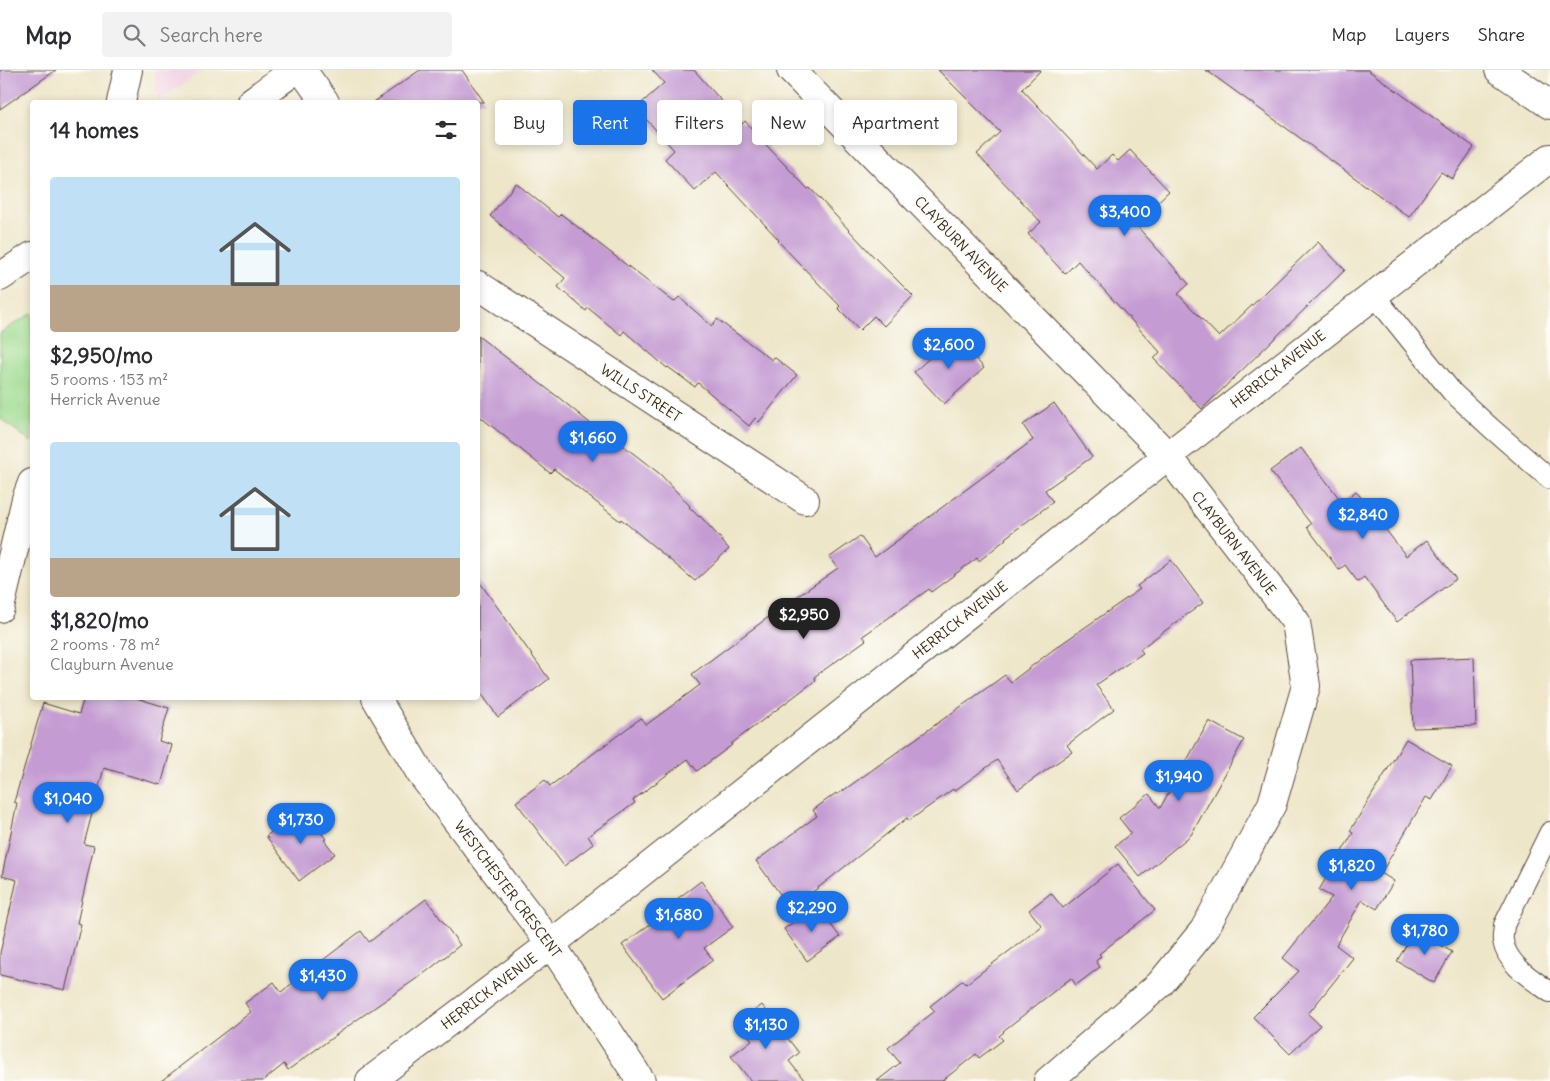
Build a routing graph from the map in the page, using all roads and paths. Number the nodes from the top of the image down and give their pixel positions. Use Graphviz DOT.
graph roads {
  1 [pos="128,70"];
  2 [pos="295,70"];
  3 [pos="302,70"];
  4 [pos="791,70"];
  5 [pos="1500,70"];
  6 [pos="121,100"];
  7 [pos="254,100"];
  8 [pos="324,100"];
  9 [pos="1550,105"];
  10 [pos="1550,158"];
  11 [pos="30,257"];
  12 [pos="2,272"];
  13 [pos="480,286"];
  14 [pos="1374,295"];
  15 [pos="1168,455"];
  16 [pos="1550,479"];
  17 [pos="30,488"];
  18 [pos="805,500"];
  19 [pos="0,608"];
  20 [pos="377,700"];
  21 [pos="1550,832"];
  22 [pos="551,944"];
  23 [pos="1550,992"];
  24 [pos="370,1081"];
  25 [pos="641,1081"];
  26 [pos="1048,1081"];
  1 -- 6 [label="street"];
  2 -- 7 [label="street"];
  3 -- 8 [label="street"];
  4 -- 15 [label="street, CLAYBURN AVENUE"];
  5 -- 9 [label="street"];
  10 -- 14 [label="street, HERRICK AVENUE"];
  11 -- 12 [label="street"];
  13 -- 18 [label="street, WILLS STREET"];
  14 -- 15 [label="street, HERRICK AVENUE"];
  14 -- 16 [label="lane"];
  15 -- 22 [label="street, HERRICK AVENUE"];
  15 -- 26 [label="street, CLAYBURN AVENUE"];
  17 -- 19 [label="street"];
  20 -- 22 [label="street, WESTCHESTER CRESCENT"];
  21 -- 23 [label="lane"];
  22 -- 24 [label="street, HERRICK AVENUE"];
  22 -- 25 [label="street, WESTCHESTER CRESCENT"];
}
